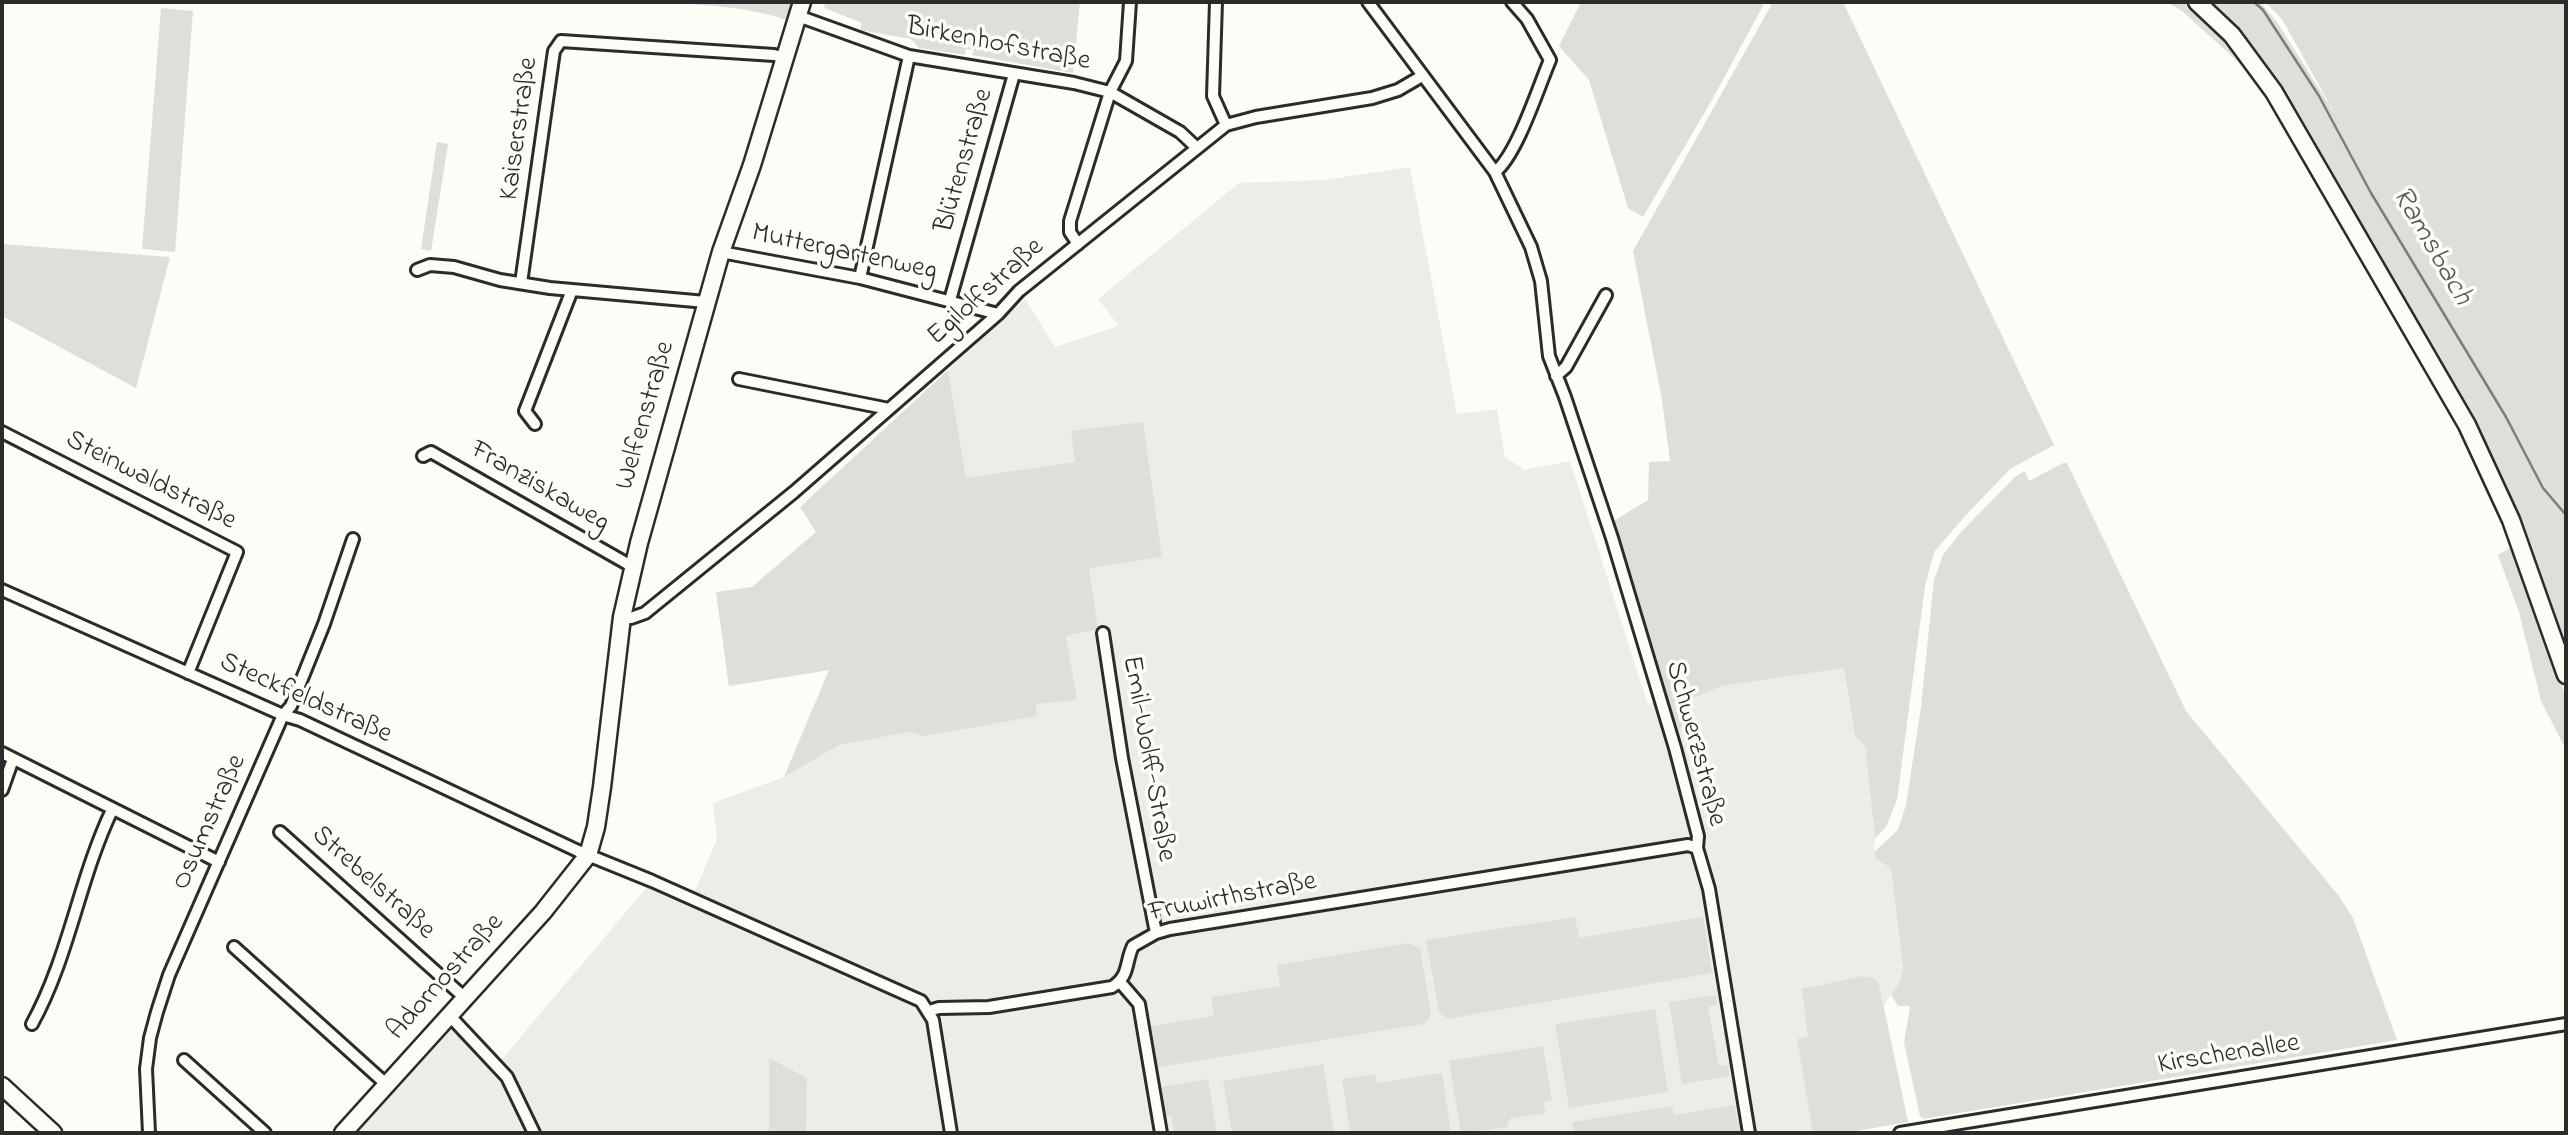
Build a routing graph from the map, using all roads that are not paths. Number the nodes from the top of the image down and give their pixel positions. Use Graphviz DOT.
graph roads {
  1 [pos="1130,2"];
  2 [pos="1216,2"];
  3 [pos="1368,2"];
  4 [pos="1512,2"];
  5 [pos="2197,2"];
  6 [pos="800,9"];
  7 [pos="909,57"];
  8 [pos="786,58"];
  9 [pos="1014,74"];
  10 [pos="1422,76"];
  11 [pos="1110,92"];
  12 [pos="1226,125"];
  13 [pos="1196,147"];
  14 [pos="1495,172"];
  15 [pos="1077,244"];
  16 [pos="721,252"];
  17 [pos="417,270"];
  18 [pos="860,278"];
  19 [pos="521,283"];
  20 [pos="572,290"];
  21 [pos="1606,295"];
  22 [pos="950,300"];
  23 [pos="706,302"];
  24 [pos="998,314"];
  25 [pos="1556,376"];
  26 [pos="739,379"];
  27 [pos="889,409"];
  28 [pos="535,424"];
  29 [pos="2,432"];
  30 [pos="424,456"];
  31 [pos="353,539"];
  32 [pos="633,567"];
  33 [pos="2,590"];
  34 [pos="622,617"];
  35 [pos="1102,633"];
  36 [pos="188,673"];
  37 [pos="2566,675"];
  38 [pos="283,715"];
  39 [pos="2,753"];
  40 [pos="13,759"];
  41 [pos="2,790"];
  42 [pos="112,810"];
  43 [pos="280,832"];
  44 [pos="1697,848"];
  45 [pos="583,853"];
  46 [pos="219,862"];
  47 [pos="1156,933"];
  48 [pos="234,947"];
  49 [pos="1121,982"];
  50 [pos="465,998"];
  51 [pos="929,1011"];
  52 [pos="449,1015"];
  53 [pos="32,1024"];
  54 [pos="2566,1024"];
  55 [pos="184,1060"];
  56 [pos="386,1084"];
  57 [pos="2,1086"];
  58 [pos="53,1133"];
  59 [pos="149,1133"];
  60 [pos="265,1133"];
  61 [pos="343,1133"];
  62 [pos="534,1133"];
  63 [pos="951,1133"];
  64 [pos="1161,1133"];
  65 [pos="1749,1133"];
  66 [pos="1900,1133"];
  1 -- 11 [label="street, Birkenhofstraße"];
  2 -- 12 [label="street"];
  3 -- 10 [label="street, Schwerzstraße"];
  4 -- 14 [label="street"];
  5 -- 37 [label="street"];
  6 -- 7 [label="street, Birkenhofstraße"];
  6 -- 8 [label="street, Welfenstraße"];
  7 -- 9 [label="street, Birkenhofstraße"];
  7 -- 18 [label="street"];
  8 -- 16 [label="street, Welfenstraße"];
  8 -- 19 [label="street, Kaiserstraße"];
  9 -- 11 [label="street, Birkenhofstraße"];
  9 -- 22 [label="street, Blütenstraße"];
  10 -- 12 [label="street, Egilolfstraße"];
  10 -- 14 [label="street, Schwerzstraße"];
  11 -- 13 [label="street, Birkenhofstraße"];
  11 -- 15 [label="street"];
  12 -- 13 [label="street, Egilolfstraße"];
  13 -- 15 [label="street, Egilolfstraße"];
  14 -- 25 [label="street, Schwerzstraße"];
  15 -- 24 [label="street, Egilolfstraße"];
  16 -- 18 [label="street, Muttergartenweg"];
  16 -- 23 [label="street, Welfenstraße"];
  17 -- 19 [label="street"];
  18 -- 22 [label="street, Muttergartenweg"];
  19 -- 20 [label="street"];
  20 -- 23 [label="street"];
  20 -- 28 [label="street"];
  21 -- 25 [label="street"];
  22 -- 24 [label="street, Muttergartenweg"];
  23 -- 32 [label="street, Welfenstraße"];
  24 -- 27 [label="street, Egilolfstraße"];
  25 -- 44 [label="street, Schwerzstraße"];
  26 -- 27 [label="street"];
  27 -- 34 [label="street, Egilolfstraße"];
  29 -- 36 [label="street, Steinwaldstraße"];
  30 -- 32 [label="street, Franziskaweg"];
  31 -- 38 [label="street, Osumstraße"];
  32 -- 34 [label="street, Welfenstraße"];
  33 -- 36 [label="street, Steckfeldstraße"];
  34 -- 45 [label="street, Welfenstraße"];
  35 -- 47 [label="street, Emil-Wolff-Straße"];
  36 -- 38 [label="street, Steckfeldstraße"];
  38 -- 45 [label="street, Steckfeldstraße"];
  38 -- 46 [label="street, Osumstraße"];
  39 -- 40 [label="street"];
  40 -- 41 [label="street"];
  40 -- 42 [label="street"];
  42 -- 46 [label="street"];
  42 -- 53 [label="street"];
  43 -- 50 [label="street, Strebelstraße"];
  44 -- 47 [label="street, Fruwirthstraße"];
  44 -- 65 [label="street, Schwerzstraße"];
  45 -- 50 [label="street, Adornostraße"];
  45 -- 51 [label="street"];
  46 -- 59 [label="street, Osumstraße"];
  47 -- 49 [label="street, Fruwirthstraße"];
  48 -- 56 [label="street"];
  49 -- 51 [label="street"];
  49 -- 64 [label="street"];
  50 -- 52 [label="street, Adornostraße"];
  51 -- 63 [label="street"];
  52 -- 56 [label="street, Adornostraße"];
  52 -- 62 [label="street"];
  54 -- 66 [label="street, Kirschenallee"];
  55 -- 60 [label="street"];
  56 -- 61 [label="street, Adornostraße"];
  57 -- 58 [label="street"];
}
